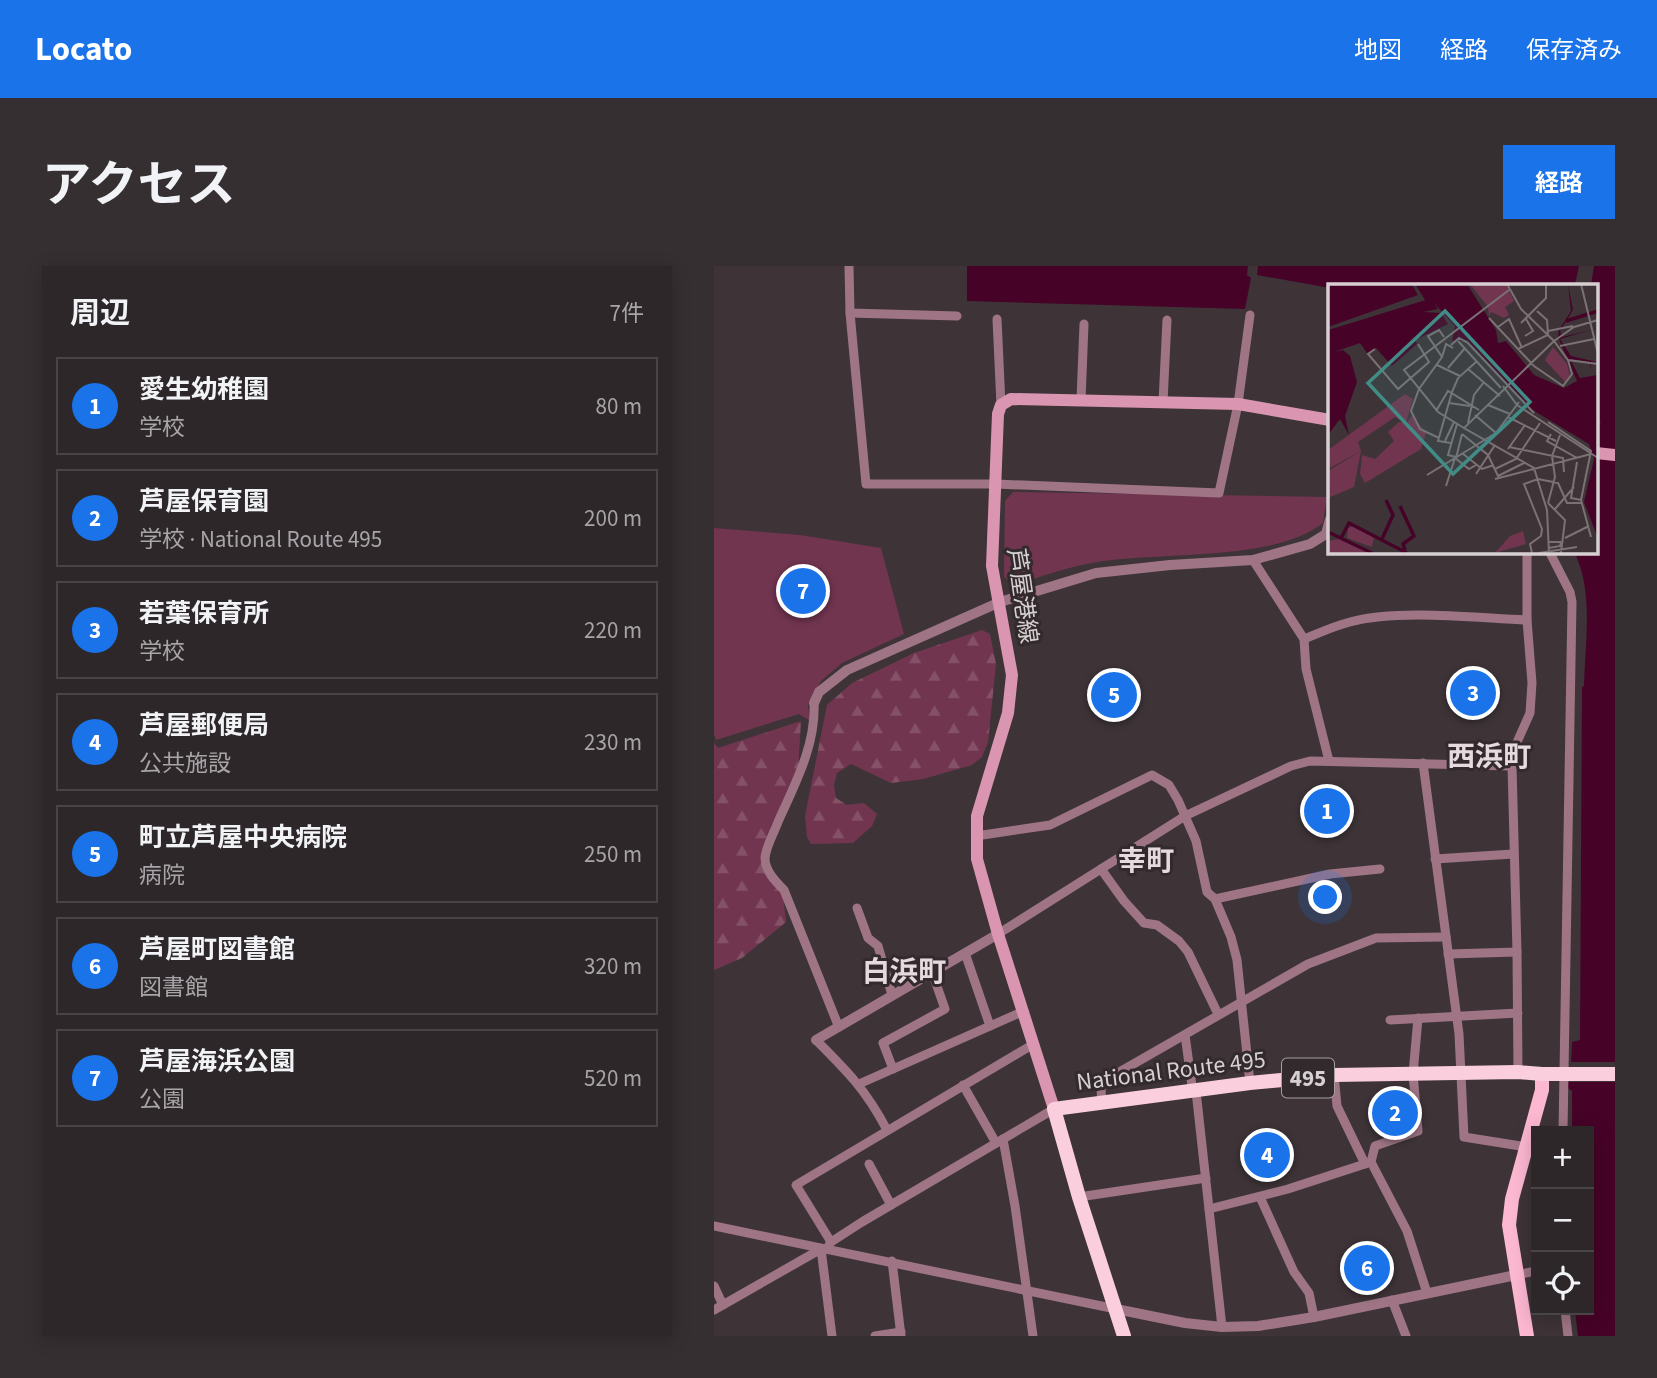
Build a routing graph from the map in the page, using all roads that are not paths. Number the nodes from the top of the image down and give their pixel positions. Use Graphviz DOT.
graph roads {
  1 [pos="849,266"];
  2 [pos="850,313"];
  3 [pos="1250,315"];
  4 [pos="957,316"];
  5 [pos="997,319"];
  6 [pos="1167,320"];
  7 [pos="1084,324"];
  8 [pos="1081,400"];
  9 [pos="1163,402"];
  10 [pos="1238,404"];
  11 [pos="1001,405"];
  12 [pos="1328,420"];
  13 [pos="996,484"];
  14 [pos="1328,533"];
  15 [pos="1527,553"];
  16 [pos="1550,553"];
  17 [pos="1253,560"];
  18 [pos="1000,602"];
  19 [pos="1527,620"];
  20 [pos="1304,639"];
  21 [pos="814,703"];
  22 [pos="1329,761"];
  23 [pos="1423,763"];
  24 [pos="1511,766"];
  25 [pos="1185,816"];
  26 [pos="976,836"];
  27 [pos="1513,855"];
  28 [pos="1435,859"];
  29 [pos="1101,869"];
  30 [pos="1380,869"];
  31 [pos="1215,899"];
  32 [pos="857,908"];
  33 [pos="998,934"];
  34 [pos="1446,937"];
  35 [pos="1517,952"];
  36 [pos="965,953"];
  37 [pos="1448,954"];
  38 [pos="932,972"];
  39 [pos="892,995"];
  40 [pos="1242,1000"];
  41 [pos="1024,1011"];
  42 [pos="1518,1013"];
  43 [pos="1218,1014"];
  44 [pos="1456,1015"];
  45 [pos="1418,1018"];
  46 [pos="1390,1020"];
  47 [pos="838,1025"];
  48 [pos="990,1026"];
  49 [pos="1185,1035"];
  50 [pos="816,1040"];
  51 [pos="1032,1045"];
  52 [pos="892,1069"];
  53 [pos="1518,1072"];
  54 [pos="1462,1073"];
  55 [pos="1413,1074"];
  56 [pos="1542,1074"];
  57 [pos="1615,1074"];
  58 [pos="1334,1075"];
  59 [pos="1564,1075"];
  60 [pos="1250,1083"];
  61 [pos="859,1084"];
  62 [pos="963,1086"];
  63 [pos="1196,1091"];
  64 [pos="1102,1102"];
  65 [pos="1054,1109"];
  66 [pos="1563,1126"];
  67 [pos="887,1130"];
  68 [pos="1000,1141"];
  69 [pos="1527,1147"];
  70 [pos="1368,1163"];
  71 [pos="869,1164"];
  72 [pos="1206,1178"];
  73 [pos="1079,1197"];
  74 [pos="1260,1197"];
  75 [pos="891,1205"];
  76 [pos="1209,1209"];
  77 [pos="714,1226"];
  78 [pos="827,1247"];
  79 [pos="892,1261"];
  80 [pos="1531,1272"];
  81 [pos="1516,1275"];
  82 [pos="714,1286"];
  83 [pos="1027,1290"];
  84 [pos="1427,1293"];
  85 [pos="1392,1300"];
  86 [pos="718,1307"];
  87 [pos="1116,1308"];
  88 [pos="1566,1315"];
  89 [pos="1314,1317"];
  90 [pos="1222,1327"];
  91 [pos="901,1334"];
  92 [pos="832,1336"];
  93 [pos="875,1336"];
  94 [pos="1033,1336"];
  95 [pos="1124,1336"];
  96 [pos="1406,1336"];
  97 [pos="1527,1336"];
  98 [pos="1568,1336"];
  1 -- 2 [label="street"];
  2 -- 4 [label="street"];
  2 -- 13 [label="street"];
  3 -- 10 [label="street"];
  5 -- 11 [label="street"];
  6 -- 9 [label="street"];
  7 -- 8 [label="street"];
  8 -- 9 [label="main road"];
  8 -- 11 [label="main road"];
  9 -- 10 [label="main road"];
  10 -- 12 [label="main road"];
  10 -- 13 [label="street"];
  11 -- 13 [label="main road, 芦屋港線"];
  13 -- 18 [label="main road, 芦屋港線"];
  14 -- 17 [label="street"];
  15 -- 19 [label="street"];
  16 -- 59 [label="street"];
  17 -- 18 [label="street"];
  17 -- 20 [label="street"];
  18 -- 21 [label="street"];
  18 -- 26 [label="main road, 芦屋港線"];
  19 -- 20 [label="street"];
  19 -- 24 [label="street"];
  20 -- 22 [label="street"];
  21 -- 47 [label="street"];
  22 -- 23 [label="street"];
  22 -- 25 [label="street"];
  23 -- 24 [label="street"];
  23 -- 28 [label="street"];
  24 -- 27 [label="street"];
  25 -- 26 [label="street"];
  25 -- 29 [label="street"];
  25 -- 31 [label="street"];
  26 -- 33 [label="main road, 芦屋港線"];
  27 -- 28 [label="street"];
  27 -- 35 [label="street"];
  28 -- 34 [label="street"];
  29 -- 33 [label="street"];
  29 -- 43 [label="street"];
  30 -- 31 [label="street"];
  31 -- 40 [label="street"];
  32 -- 39 [label="street"];
  33 -- 36 [label="street"];
  33 -- 41 [label="main road, 芦屋港線"];
  34 -- 37 [label="street"];
  34 -- 40 [label="street"];
  35 -- 37 [label="street"];
  35 -- 42 [label="street"];
  36 -- 38 [label="street"];
  36 -- 48 [label="street"];
  37 -- 44 [label="street"];
  38 -- 39 [label="street"];
  38 -- 52 [label="street"];
  39 -- 47 [label="street"];
  40 -- 43 [label="street"];
  40 -- 60 [label="street"];
  41 -- 48 [label="street"];
  41 -- 51 [label="main road, 芦屋港線"];
  42 -- 44 [label="street"];
  42 -- 53 [label="street"];
  43 -- 49 [label="street"];
  44 -- 45 [label="street"];
  44 -- 54 [label="street"];
  45 -- 46 [label="street"];
  45 -- 55 [label="street"];
  47 -- 50 [label="street"];
  48 -- 52 [label="street"];
  49 -- 63 [label="street"];
  49 -- 64 [label="street"];
  50 -- 61 [label="street"];
  51 -- 62 [label="street"];
  51 -- 65 [label="main road, 芦屋港線"];
  52 -- 61 [label="street"];
  53 -- 54 [label="highway, National Route 495 / 495"];
  53 -- 56 [label="highway, National Route 495 / 495"];
  54 -- 55 [label="highway, National Route 495 / 495"];
  54 -- 69 [label="street"];
  55 -- 58 [label="highway, National Route 495 / 495"];
  55 -- 70 [label="street"];
  56 -- 59 [label="highway, National Route 495 / 495"];
  56 -- 69 [label="main road"];
  57 -- 59 [label="highway, National Route 495 / 495"];
  58 -- 60 [label="highway, National Route 495 / 495"];
  58 -- 70 [label="street"];
  59 -- 66 [label="street"];
  60 -- 63 [label="highway, National Route 495 / 495"];
  61 -- 67 [label="street"];
  62 -- 67 [label="street"];
  62 -- 68 [label="street"];
  63 -- 64 [label="highway, National Route 495 / 495"];
  63 -- 72 [label="street"];
  64 -- 65 [label="highway, National Route 495 / 495"];
  65 -- 68 [label="street"];
  65 -- 73 [label="highway, National Route 495"];
  67 -- 78 [label="street"];
  68 -- 75 [label="street"];
  68 -- 83 [label="street"];
  69 -- 81 [label="main road"];
  70 -- 74 [label="street"];
  70 -- 84 [label="street"];
  71 -- 75 [label="street"];
  72 -- 73 [label="street"];
  72 -- 76 [label="street"];
  73 -- 87 [label="highway, National Route 495"];
  74 -- 76 [label="street"];
  74 -- 89 [label="street"];
  75 -- 78 [label="street"];
  76 -- 90 [label="street"];
  77 -- 78 [label="street"];
  78 -- 79 [label="street"];
  78 -- 86 [label="street"];
  78 -- 92 [label="street"];
  79 -- 83 [label="street"];
  79 -- 91 [label="street"];
  80 -- 81 [label="street"];
  81 -- 84 [label="street"];
  81 -- 97 [label="main road"];
  82 -- 86 [label="street"];
  83 -- 87 [label="street"];
  83 -- 94 [label="street"];
  84 -- 85 [label="street"];
  85 -- 89 [label="street"];
  85 -- 96 [label="street"];
  87 -- 90 [label="street"];
  87 -- 95 [label="highway, National Route 495"];
  88 -- 98 [label="street"];
  89 -- 90 [label="street"];
  91 -- 93 [label="street"];
}
